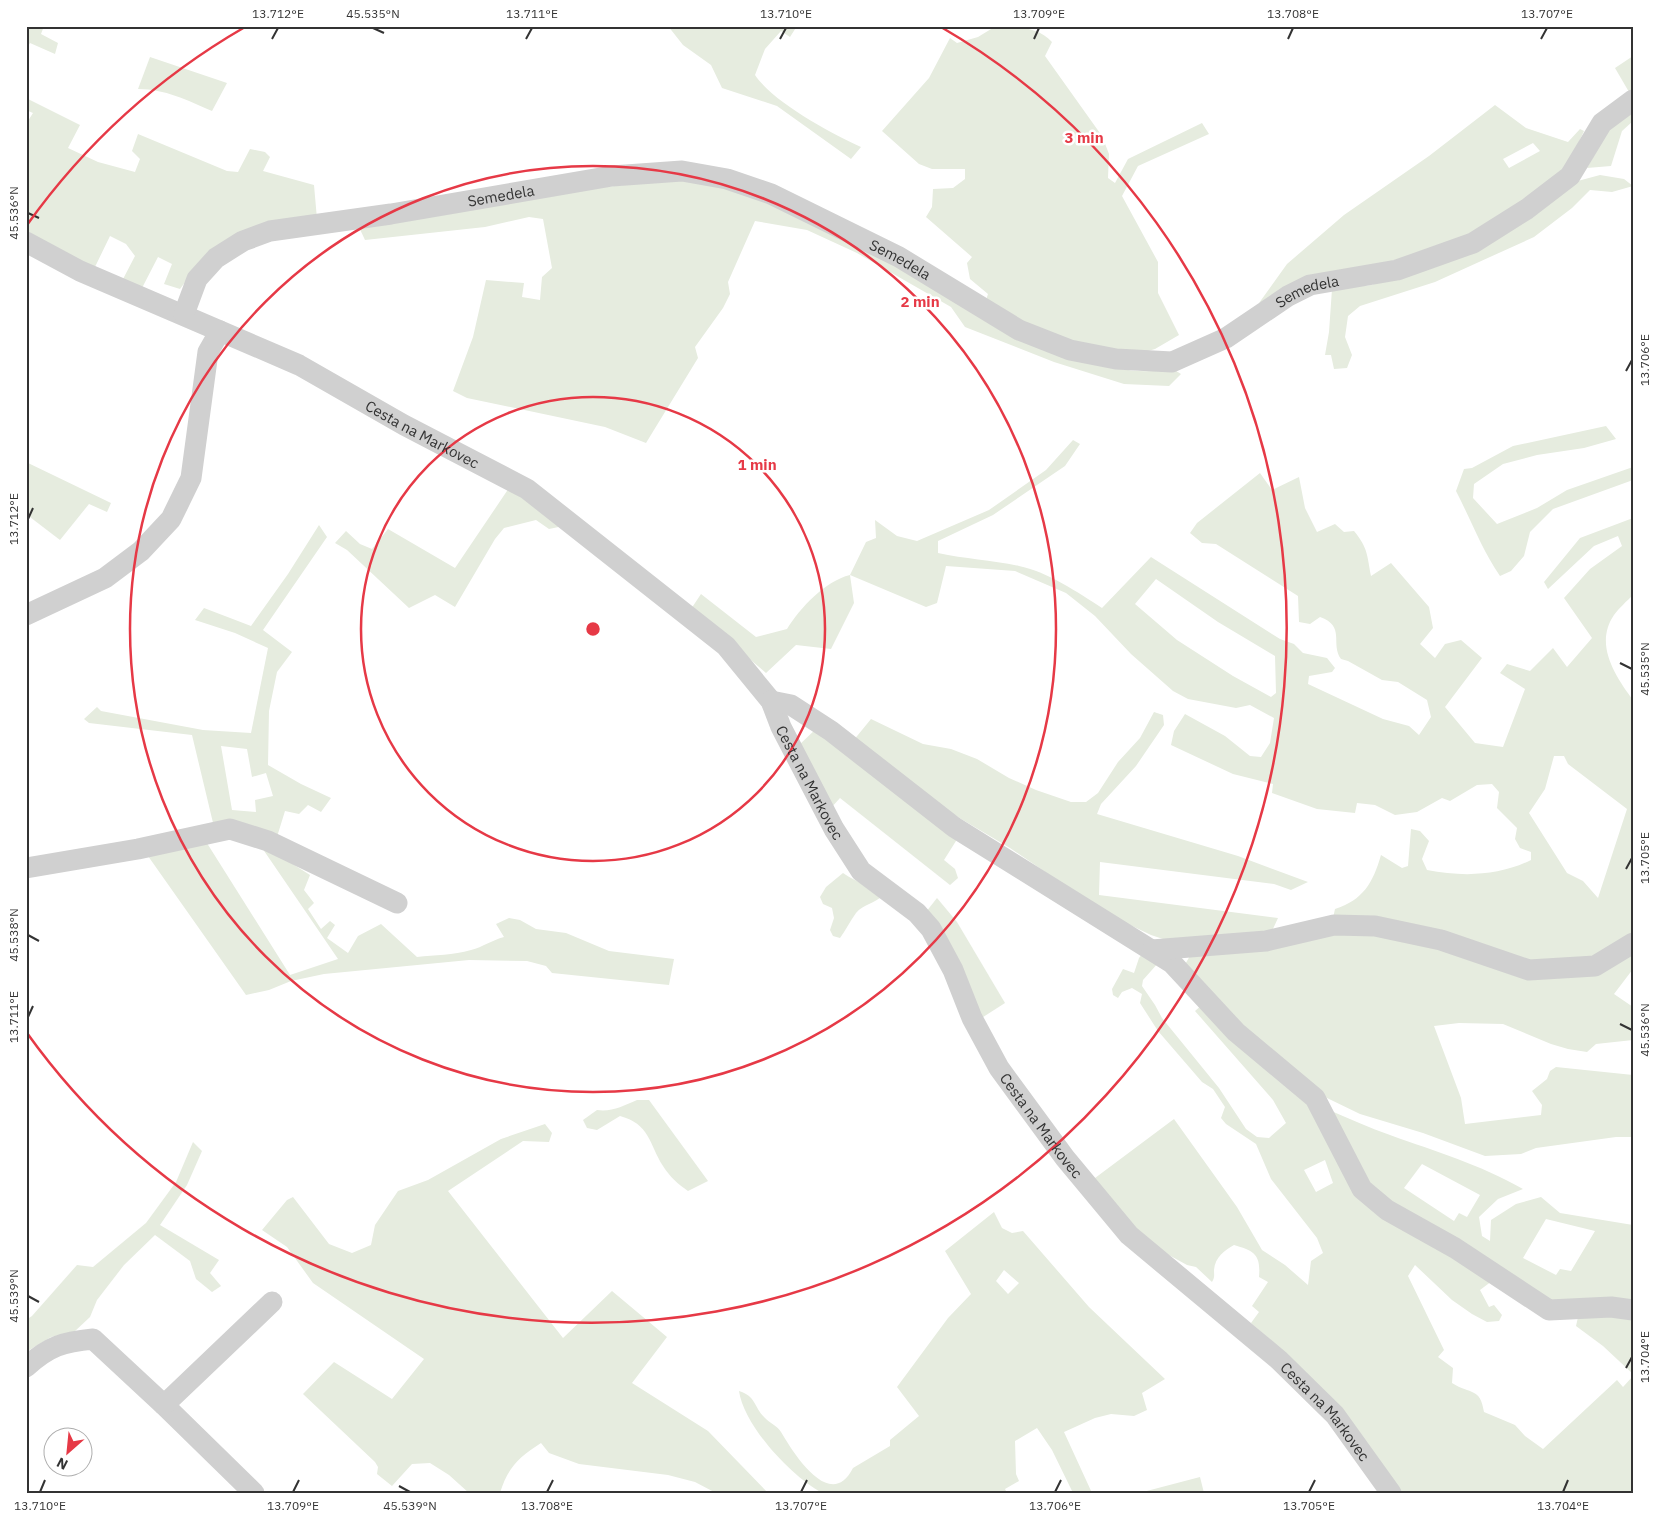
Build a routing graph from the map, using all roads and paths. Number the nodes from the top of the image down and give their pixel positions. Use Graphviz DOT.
graph roads {
  1 [pos="1633,100"];
  2 [pos="26,242"];
  3 [pos="184,314"];
  4 [pos="220,331"];
  5 [pos="26,615"];
  6 [pos="771,701"];
  7 [pos="26,868"];
  8 [pos="397,903"];
  9 [pos="1633,943"];
  10 [pos="1152,950"];
  11 [pos="272,1302"];
  12 [pos="1633,1310"];
  13 [pos="26,1367"];
  14 [pos="164,1404"];
  15 [pos="254,1493"];
  16 [pos="1391,1493"];
  1 -- 3 [label="street, Semedela"];
  2 -- 3 [label="street, Cesta na Markovec"];
  3 -- 4 [label="street, Cesta na Markovec"];
  4 -- 5 [label="street"];
  4 -- 6 [label="street, Cesta na Markovec"];
  6 -- 10 [label="street, Cesta na Markovec"];
  6 -- 16 [label="street, Cesta na Markovec"];
  7 -- 8 [label="street"];
  9 -- 10 [label="street"];
  10 -- 12 [label="street, Cesta na Markovec"];
  11 -- 14 [label="street"];
  13 -- 14 [label="street"];
  14 -- 15 [label="street"];
}
